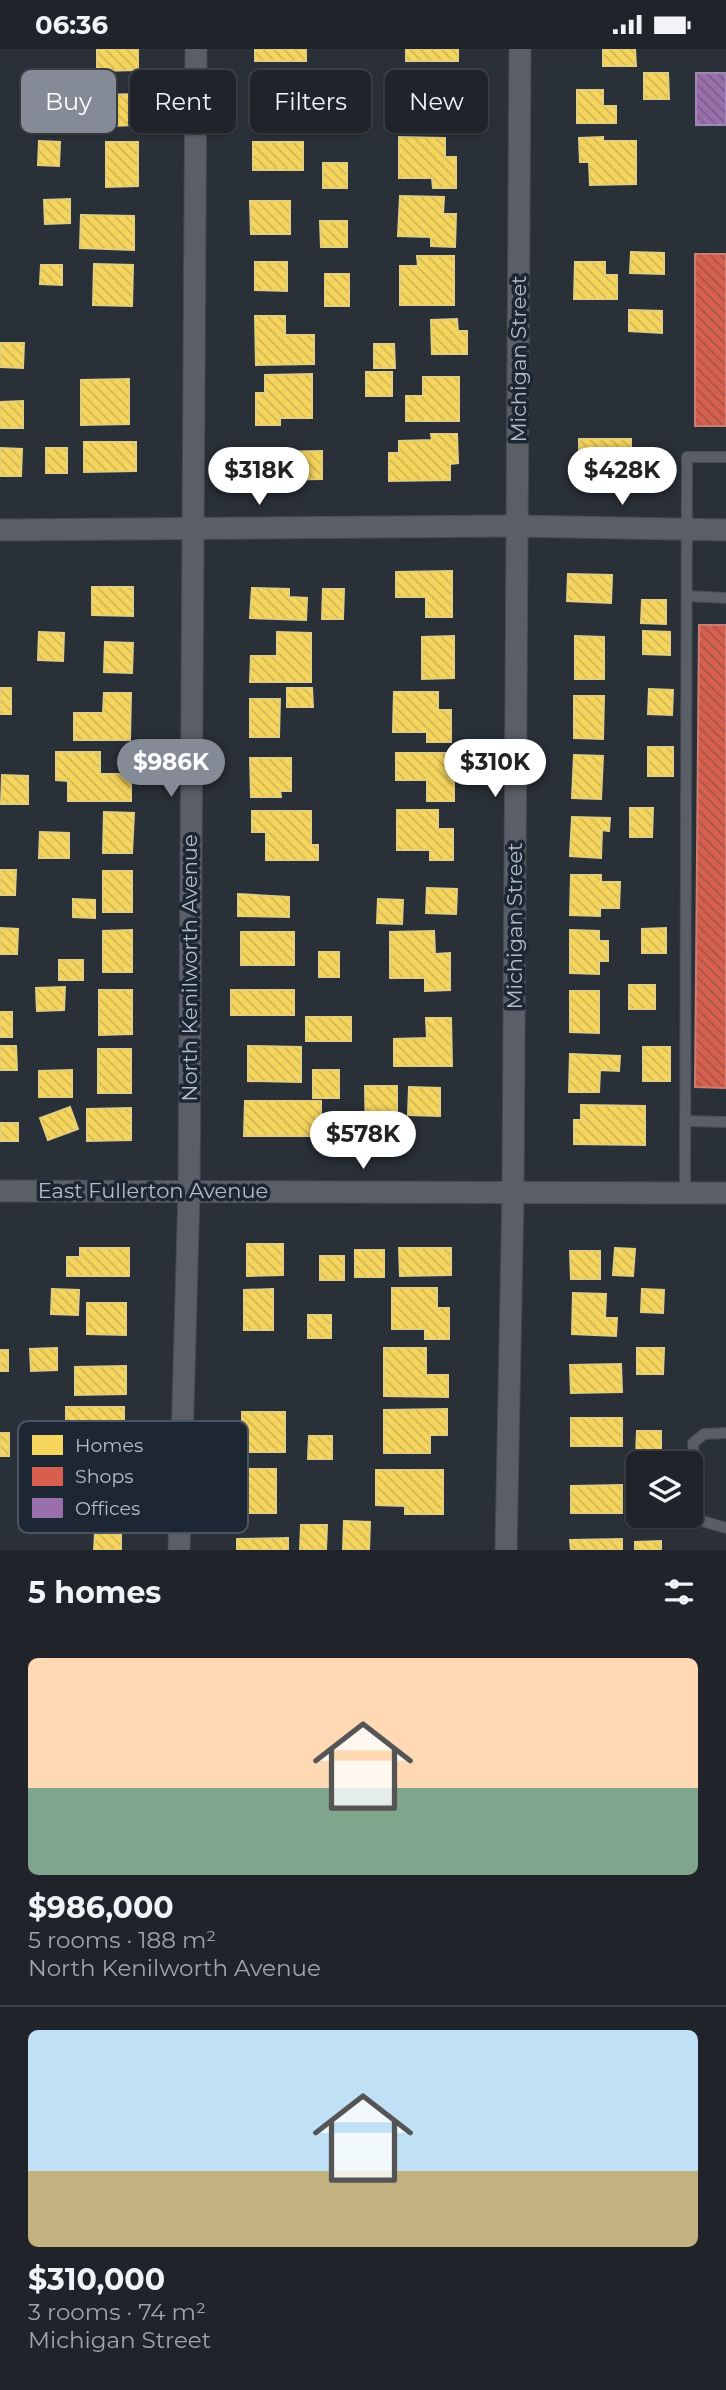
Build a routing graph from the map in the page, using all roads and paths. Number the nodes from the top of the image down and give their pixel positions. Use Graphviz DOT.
graph roads {
  1 [pos="196,49"];
  2 [pos="520,49"];
  3 [pos="726,457"];
  4 [pos="518,526"];
  5 [pos="194,529"];
  6 [pos="687,529"];
  7 [pos="0,530"];
  8 [pos="726,530"];
  9 [pos="687,596"];
  10 [pos="726,598"];
  11 [pos="687,1121"];
  12 [pos="726,1122"];
  13 [pos="0,1191"];
  14 [pos="189,1191"];
  15 [pos="513,1193"];
  16 [pos="685,1193"];
  17 [pos="726,1193"];
  18 [pos="183,1421"];
  19 [pos="726,1433"];
  20 [pos="726,1528"];
  21 [pos="506,1550"];
  1 -- 5 [label="street, North Kenilworth Avenue"];
  2 -- 4 [label="street, Michigan Street"];
  3 -- 6 [label="lane"];
  4 -- 5 [label="street"];
  4 -- 6 [label="street"];
  4 -- 15 [label="street, Michigan Street"];
  5 -- 7 [label="street"];
  5 -- 14 [label="street, North Kenilworth Avenue"];
  6 -- 8 [label="street"];
  6 -- 9 [label="lane"];
  9 -- 10 [label="lane"];
  9 -- 11 [label="lane"];
  11 -- 12 [label="lane"];
  11 -- 16 [label="lane"];
  13 -- 14 [label="street, East Fullerton Avenue"];
  14 -- 15 [label="street, East Fullerton Avenue"];
  14 -- 18 [label="street, North Kenilworth Avenue"];
  15 -- 16 [label="street, East Fullerton Avenue"];
  15 -- 21 [label="street, Michigan Street"];
  16 -- 17 [label="street, East Fullerton Avenue"];
  19 -- 20 [label="lane"];
}
